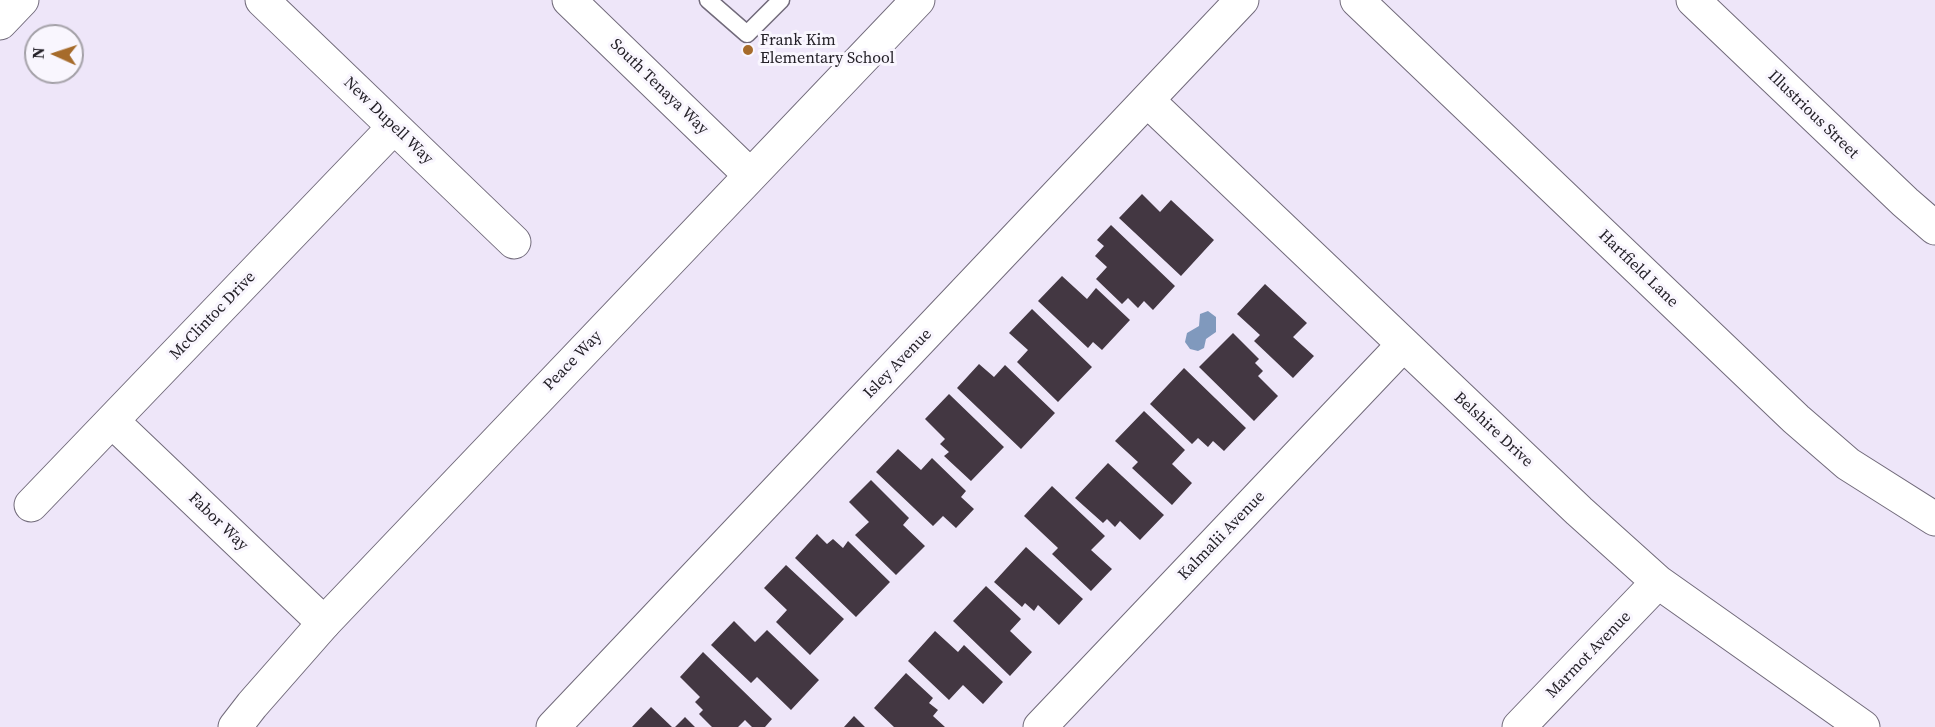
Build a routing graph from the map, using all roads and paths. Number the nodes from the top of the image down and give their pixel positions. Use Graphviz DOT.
graph roads {
  1 [pos="22,0"];
  2 [pos="262,0"];
  3 [pos="708,0"];
  4 [pos="781,0"];
  5 [pos="918,0"];
  6 [pos="1242,0"];
  7 [pos="1357,0"];
  8 [pos="579,3"];
  9 [pos="1708,5"];
  10 [pos="0,24"];
  11 [pos="1148,101"];
  12 [pos="394,126"];
  13 [pos="750,175"];
  14 [pos="1935,228"];
  15 [pos="514,242"];
  16 [pos="1403,345"];
  17 [pos="112,421"];
  18 [pos="31,505"];
  19 [pos="1935,519"];
  20 [pos="1658,582"];
  21 [pos="324,623"];
  22 [pos="235,727"];
  23 [pos="553,727"];
  24 [pos="1040,727"];
  25 [pos="1519,727"];
  26 [pos="1863,727"];
  1 -- 10 [label="street"];
  2 -- 12 [label="street, New Dupell Way"];
  3 -- 4 [label="lane"];
  5 -- 13 [label="street, Peace Way"];
  6 -- 11 [label="street, Isley Avenue"];
  7 -- 19 [label="street, Hartfield Lane"];
  8 -- 13 [label="street, South Tenaya Way"];
  9 -- 14 [label="street, Illustrious Street"];
  11 -- 16 [label="street, Belshire Drive"];
  11 -- 23 [label="street, Isley Avenue"];
  12 -- 15 [label="street, New Dupell Way"];
  12 -- 17 [label="street, McClintoc Drive"];
  13 -- 21 [label="street, Peace Way"];
  16 -- 20 [label="street, Belshire Drive"];
  16 -- 24 [label="street, Kalmalii Avenue"];
  17 -- 18 [label="street, McClintoc Drive"];
  17 -- 21 [label="street, Fabor Way"];
  20 -- 25 [label="street, Marmot Avenue"];
  20 -- 26 [label="street, Belshire Drive"];
  21 -- 22 [label="street, Peace Way"];
}
